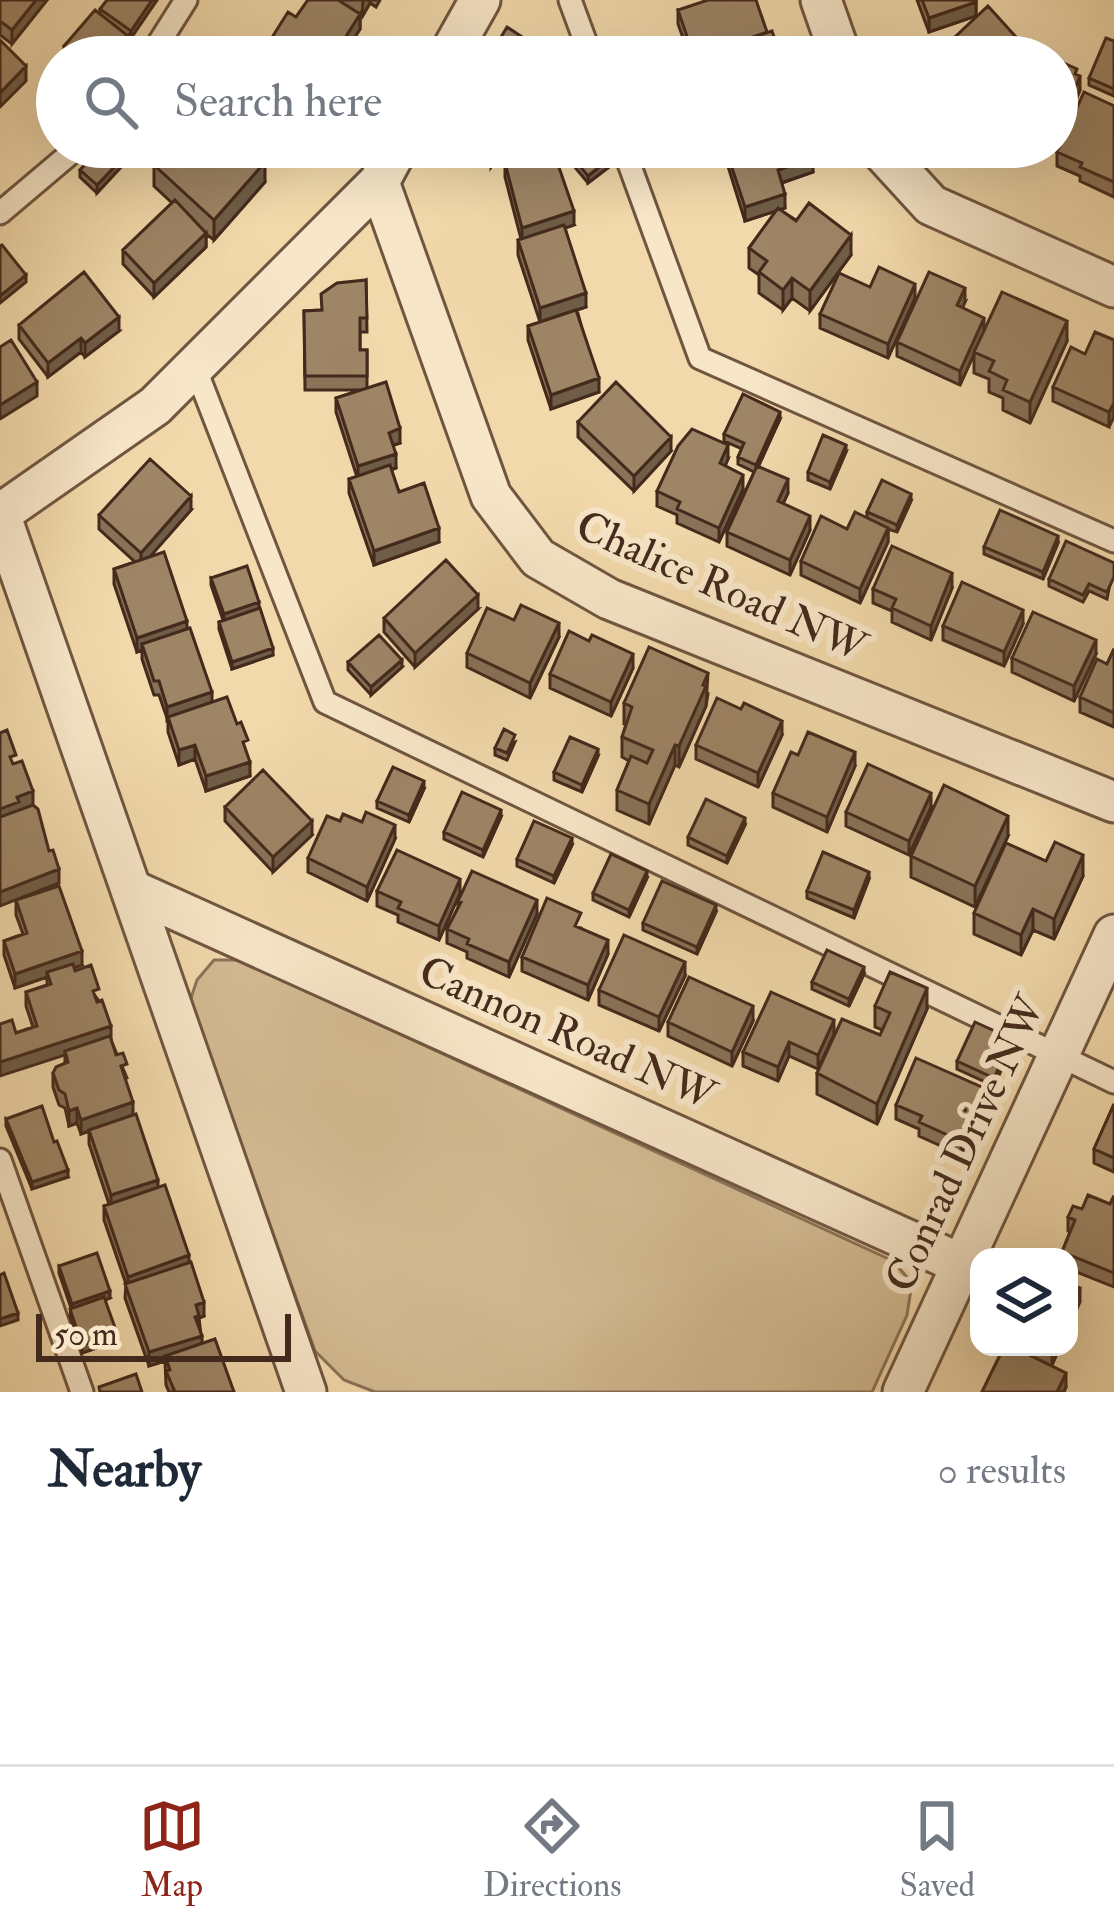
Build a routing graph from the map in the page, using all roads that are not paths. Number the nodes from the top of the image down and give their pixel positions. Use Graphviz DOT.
graph roads {
  1 [pos="186,0"];
  2 [pos="480,0"];
  3 [pos="570,0"];
  4 [pos="821,0"];
  5 [pos="163,36"];
  6 [pos="460,36"];
  7 [pos="583,36"];
  8 [pos="834,36"];
  9 [pos="53,168"];
  10 [pos="387,168"];
  11 [pos="631,168"];
  12 [pos="897,168"];
  13 [pos="379,182"];
  14 [pos="0,213"];
  15 [pos="1114,287"];
  16 [pos="194,364"];
  17 [pos="0,514"];
  18 [pos="1114,541"];
  19 [pos="1114,802"];
  20 [pos="132,890"];
  21 [pos="1114,935"];
  22 [pos="1060,1057"];
  23 [pos="1114,1082"];
  24 [pos="0,1160"];
  25 [pos="963,1265"];
  26 [pos="82,1392"];
  27 [pos="306,1392"];
  28 [pos="903,1392"];
  1 -- 5 [label="lane"];
  2 -- 6 [label="street"];
  3 -- 7 [label="lane"];
  4 -- 8 [label="street"];
  9 -- 14 [label="lane"];
  10 -- 13 [label="street"];
  11 -- 18 [label="lane"];
  12 -- 15 [label="street"];
  13 -- 16 [label="street"];
  13 -- 19 [label="street, Chalice Road NW"];
  16 -- 17 [label="street"];
  16 -- 22 [label="lane"];
  17 -- 20 [label="street"];
  20 -- 25 [label="street, Cannon Road NW"];
  20 -- 27 [label="street"];
  21 -- 22 [label="street, Conrad Drive NW"];
  22 -- 23 [label="lane"];
  22 -- 25 [label="street, Conrad Drive NW"];
  24 -- 26 [label="lane"];
  25 -- 28 [label="street, Conrad Drive NW"];
}
